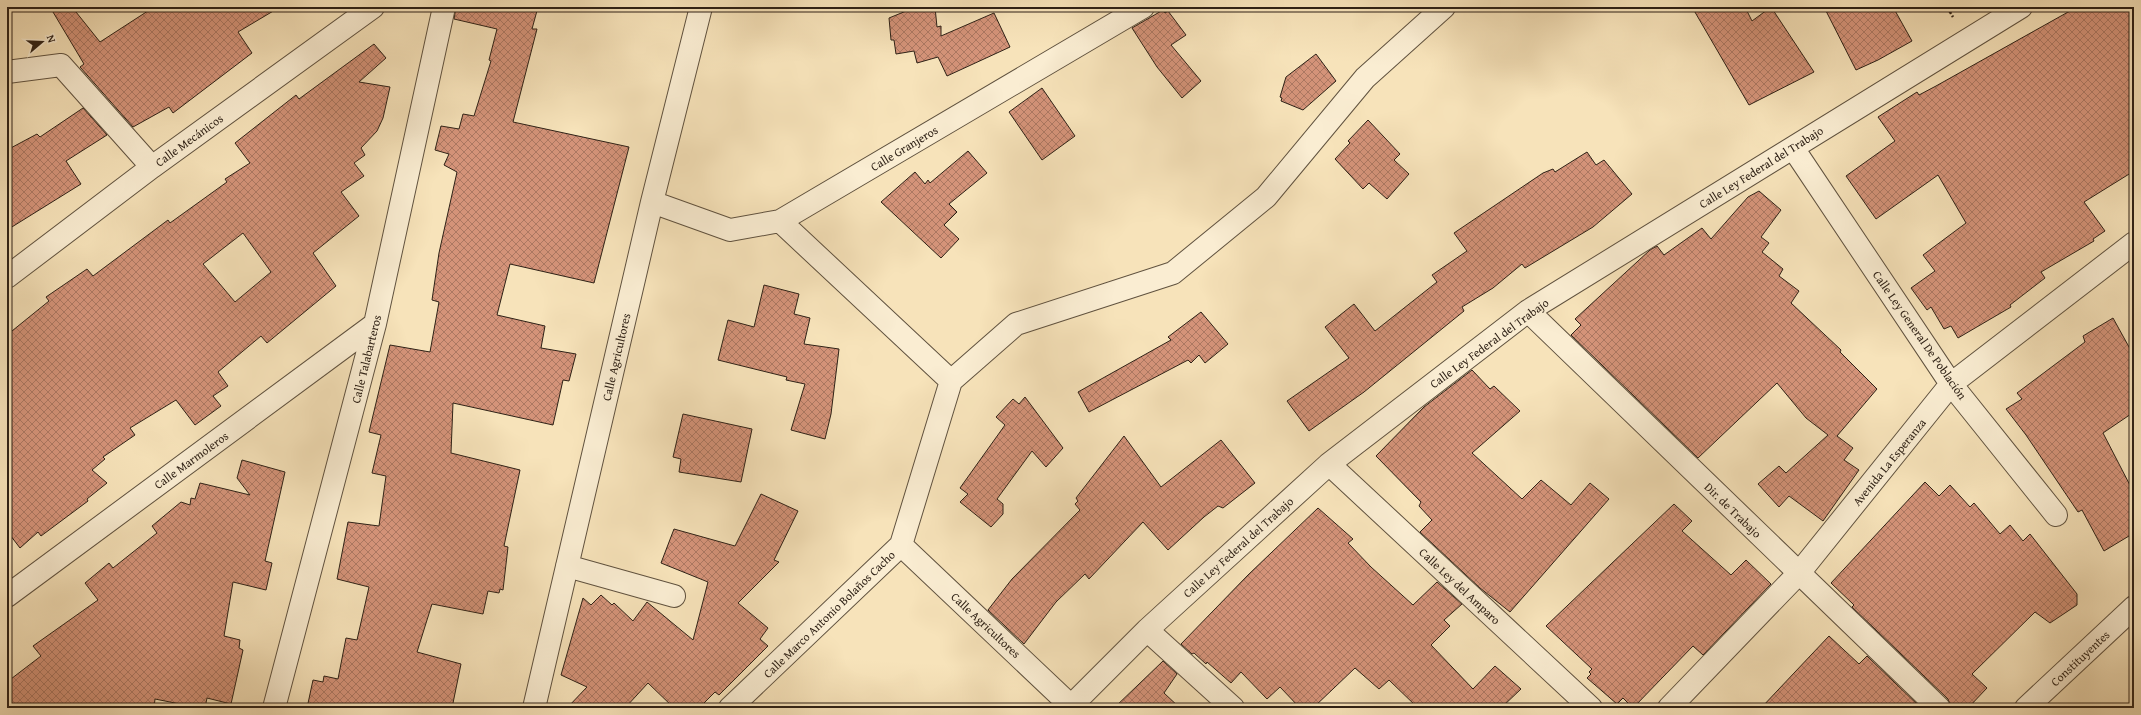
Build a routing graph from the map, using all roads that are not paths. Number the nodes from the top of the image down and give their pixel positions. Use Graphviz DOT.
graph roads {
  1 [pos="373,7"];
  2 [pos="444,7"];
  3 [pos="701,7"];
  4 [pos="1143,7"];
  5 [pos="1444,7"];
  6 [pos="2021,7"];
  7 [pos="7,72"];
  8 [pos="1793,148"];
  9 [pos="152,167"];
  10 [pos="652,202"];
  11 [pos="780,221"];
  12 [pos="2134,243"];
  13 [pos="7,277"];
  14 [pos="1528,311"];
  15 [pos="375,324"];
  16 [pos="951,381"];
  17 [pos="1951,384"];
  18 [pos="1329,464"];
  19 [pos="2056,515"];
  20 [pos="901,545"];
  21 [pos="567,566"];
  22 [pos="1799,573"];
  23 [pos="7,596"];
  24 [pos="674,596"];
  25 [pos="2134,607"];
  26 [pos="1147,630"];
  27 [pos="1070,707"];
  28 [pos="274,708"];
  29 [pos="534,708"];
  30 [pos="730,708"];
  31 [pos="1233,708"];
  32 [pos="1591,708"];
  33 [pos="1669,708"];
  34 [pos="1939,708"];
  35 [pos="2026,708"];
  1 -- 9 [label="street, Calle Mecánicos"];
  2 -- 15 [label="street, Calle Talabarteros"];
  3 -- 10 [label="street, Calle Agricultores"];
  4 -- 11 [label="street, Calle Granjeros"];
  5 -- 16 [label="street"];
  6 -- 8 [label="street, Calle Ley Federal del Trabajo"];
  7 -- 9 [label="street"];
  8 -- 14 [label="street, Calle Ley Federal del Trabajo"];
  8 -- 17 [label="street, Calle Ley General De Población"];
  9 -- 13 [label="street, Calle Mecánicos"];
  10 -- 11 [label="street, Calle Granjeros"];
  10 -- 21 [label="street, Calle Agricultores"];
  11 -- 16 [label="street"];
  12 -- 17 [label="street, Avenida La Esperanza"];
  14 -- 18 [label="street, Calle Ley Federal del Trabajo"];
  14 -- 22 [label="street, Dir. de Trabajo"];
  15 -- 23 [label="street, Calle Marmoleros"];
  15 -- 28 [label="street, Calle Talabarteros"];
  16 -- 20 [label="street, Calle Marco Antonio Bolaños Cacho"];
  17 -- 19 [label="street, Calle Ley General De Población"];
  17 -- 22 [label="street, Avenida La Esperanza"];
  18 -- 26 [label="street, Calle Ley Federal del Trabajo"];
  18 -- 32 [label="street, Calle Ley del Amparo"];
  20 -- 27 [label="street, Calle Agricultores"];
  20 -- 30 [label="street, Calle Marco Antonio Bolaños Cacho"];
  21 -- 24 [label="street"];
  21 -- 29 [label="street, Calle Agricultores"];
  22 -- 33 [label="street, Avenida La Esperanza"];
  22 -- 34 [label="street, Dir. de Trabajo"];
  25 -- 35 [label="street, Constituyentes"];
  26 -- 27 [label="street, Calle Ley Federal del Trabajo"];
  26 -- 31 [label="street"];
}
